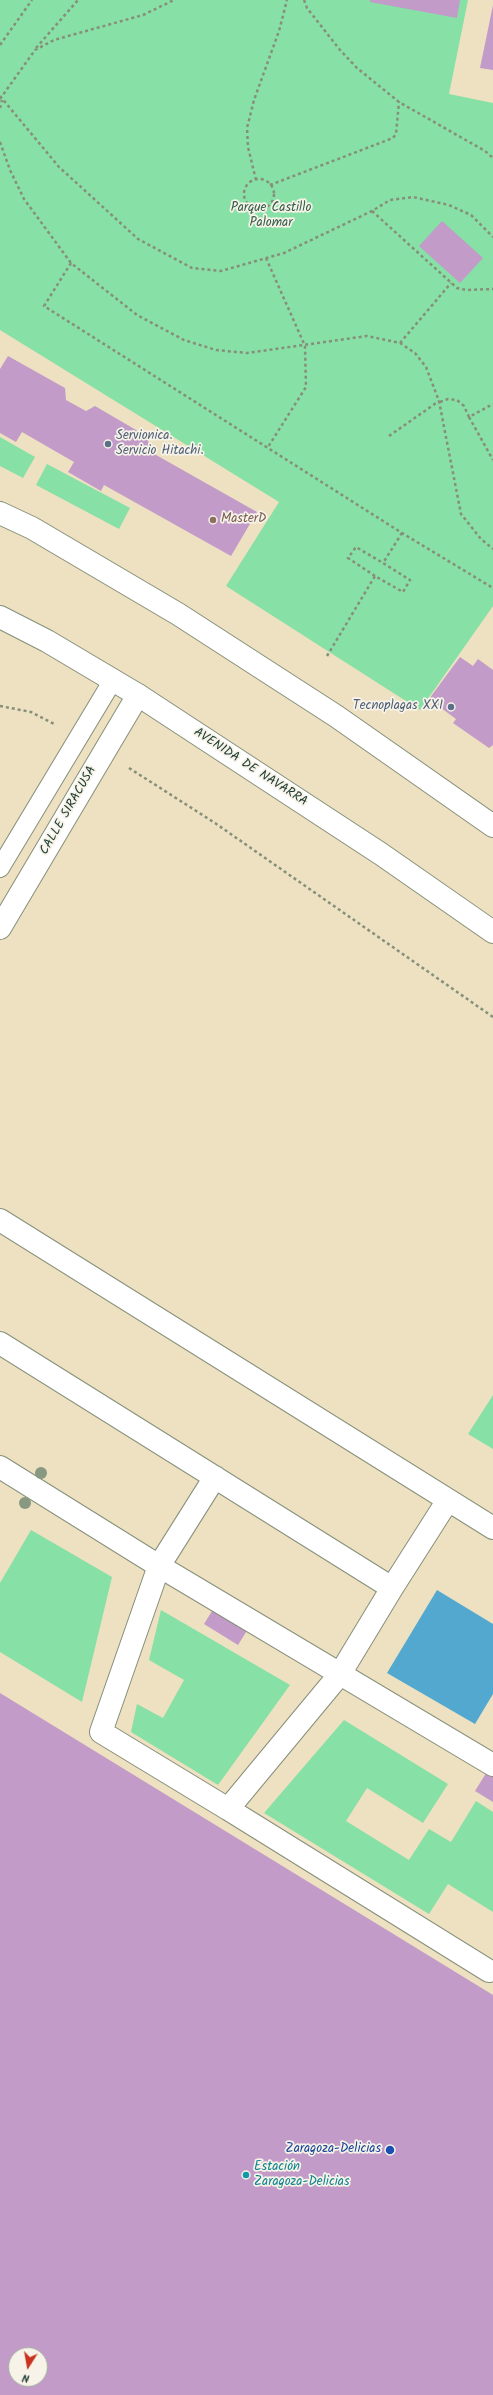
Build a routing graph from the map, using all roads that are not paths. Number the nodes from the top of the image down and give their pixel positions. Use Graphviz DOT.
graph roads {
  1 [pos="0,513"];
  2 [pos="0,617"];
  3 [pos="113,680"];
  4 [pos="138,695"];
  5 [pos="493,826"];
  6 [pos="0,868"];
  7 [pos="0,928"];
  8 [pos="493,932"];
  9 [pos="0,1220"];
  10 [pos="0,1343"];
  11 [pos="0,1467"];
  12 [pos="215,1477"];
  13 [pos="448,1500"];
  14 [pos="493,1528"];
  15 [pos="159,1566"];
  16 [pos="392,1588"];
  17 [pos="340,1674"];
  18 [pos="493,1766"];
  19 [pos="228,1809"];
  20 [pos="492,1970"];
  1 -- 5 [label="street"];
  2 -- 3 [label="street, AVENIDA DE NAVARRA"];
  3 -- 4 [label="street, AVENIDA DE NAVARRA"];
  3 -- 6 [label="lane"];
  4 -- 7 [label="street, CALLE SIRACUSA"];
  4 -- 8 [label="street, AVENIDA DE NAVARRA"];
  9 -- 13 [label="street"];
  10 -- 12 [label="street"];
  11 -- 15 [label="street"];
  12 -- 15 [label="street"];
  12 -- 16 [label="street"];
  13 -- 14 [label="street"];
  13 -- 16 [label="street"];
  15 -- 17 [label="street"];
  15 -- 19 [label="street"];
  16 -- 17 [label="street"];
  17 -- 18 [label="street"];
  17 -- 19 [label="street"];
  19 -- 20 [label="street"];
}
